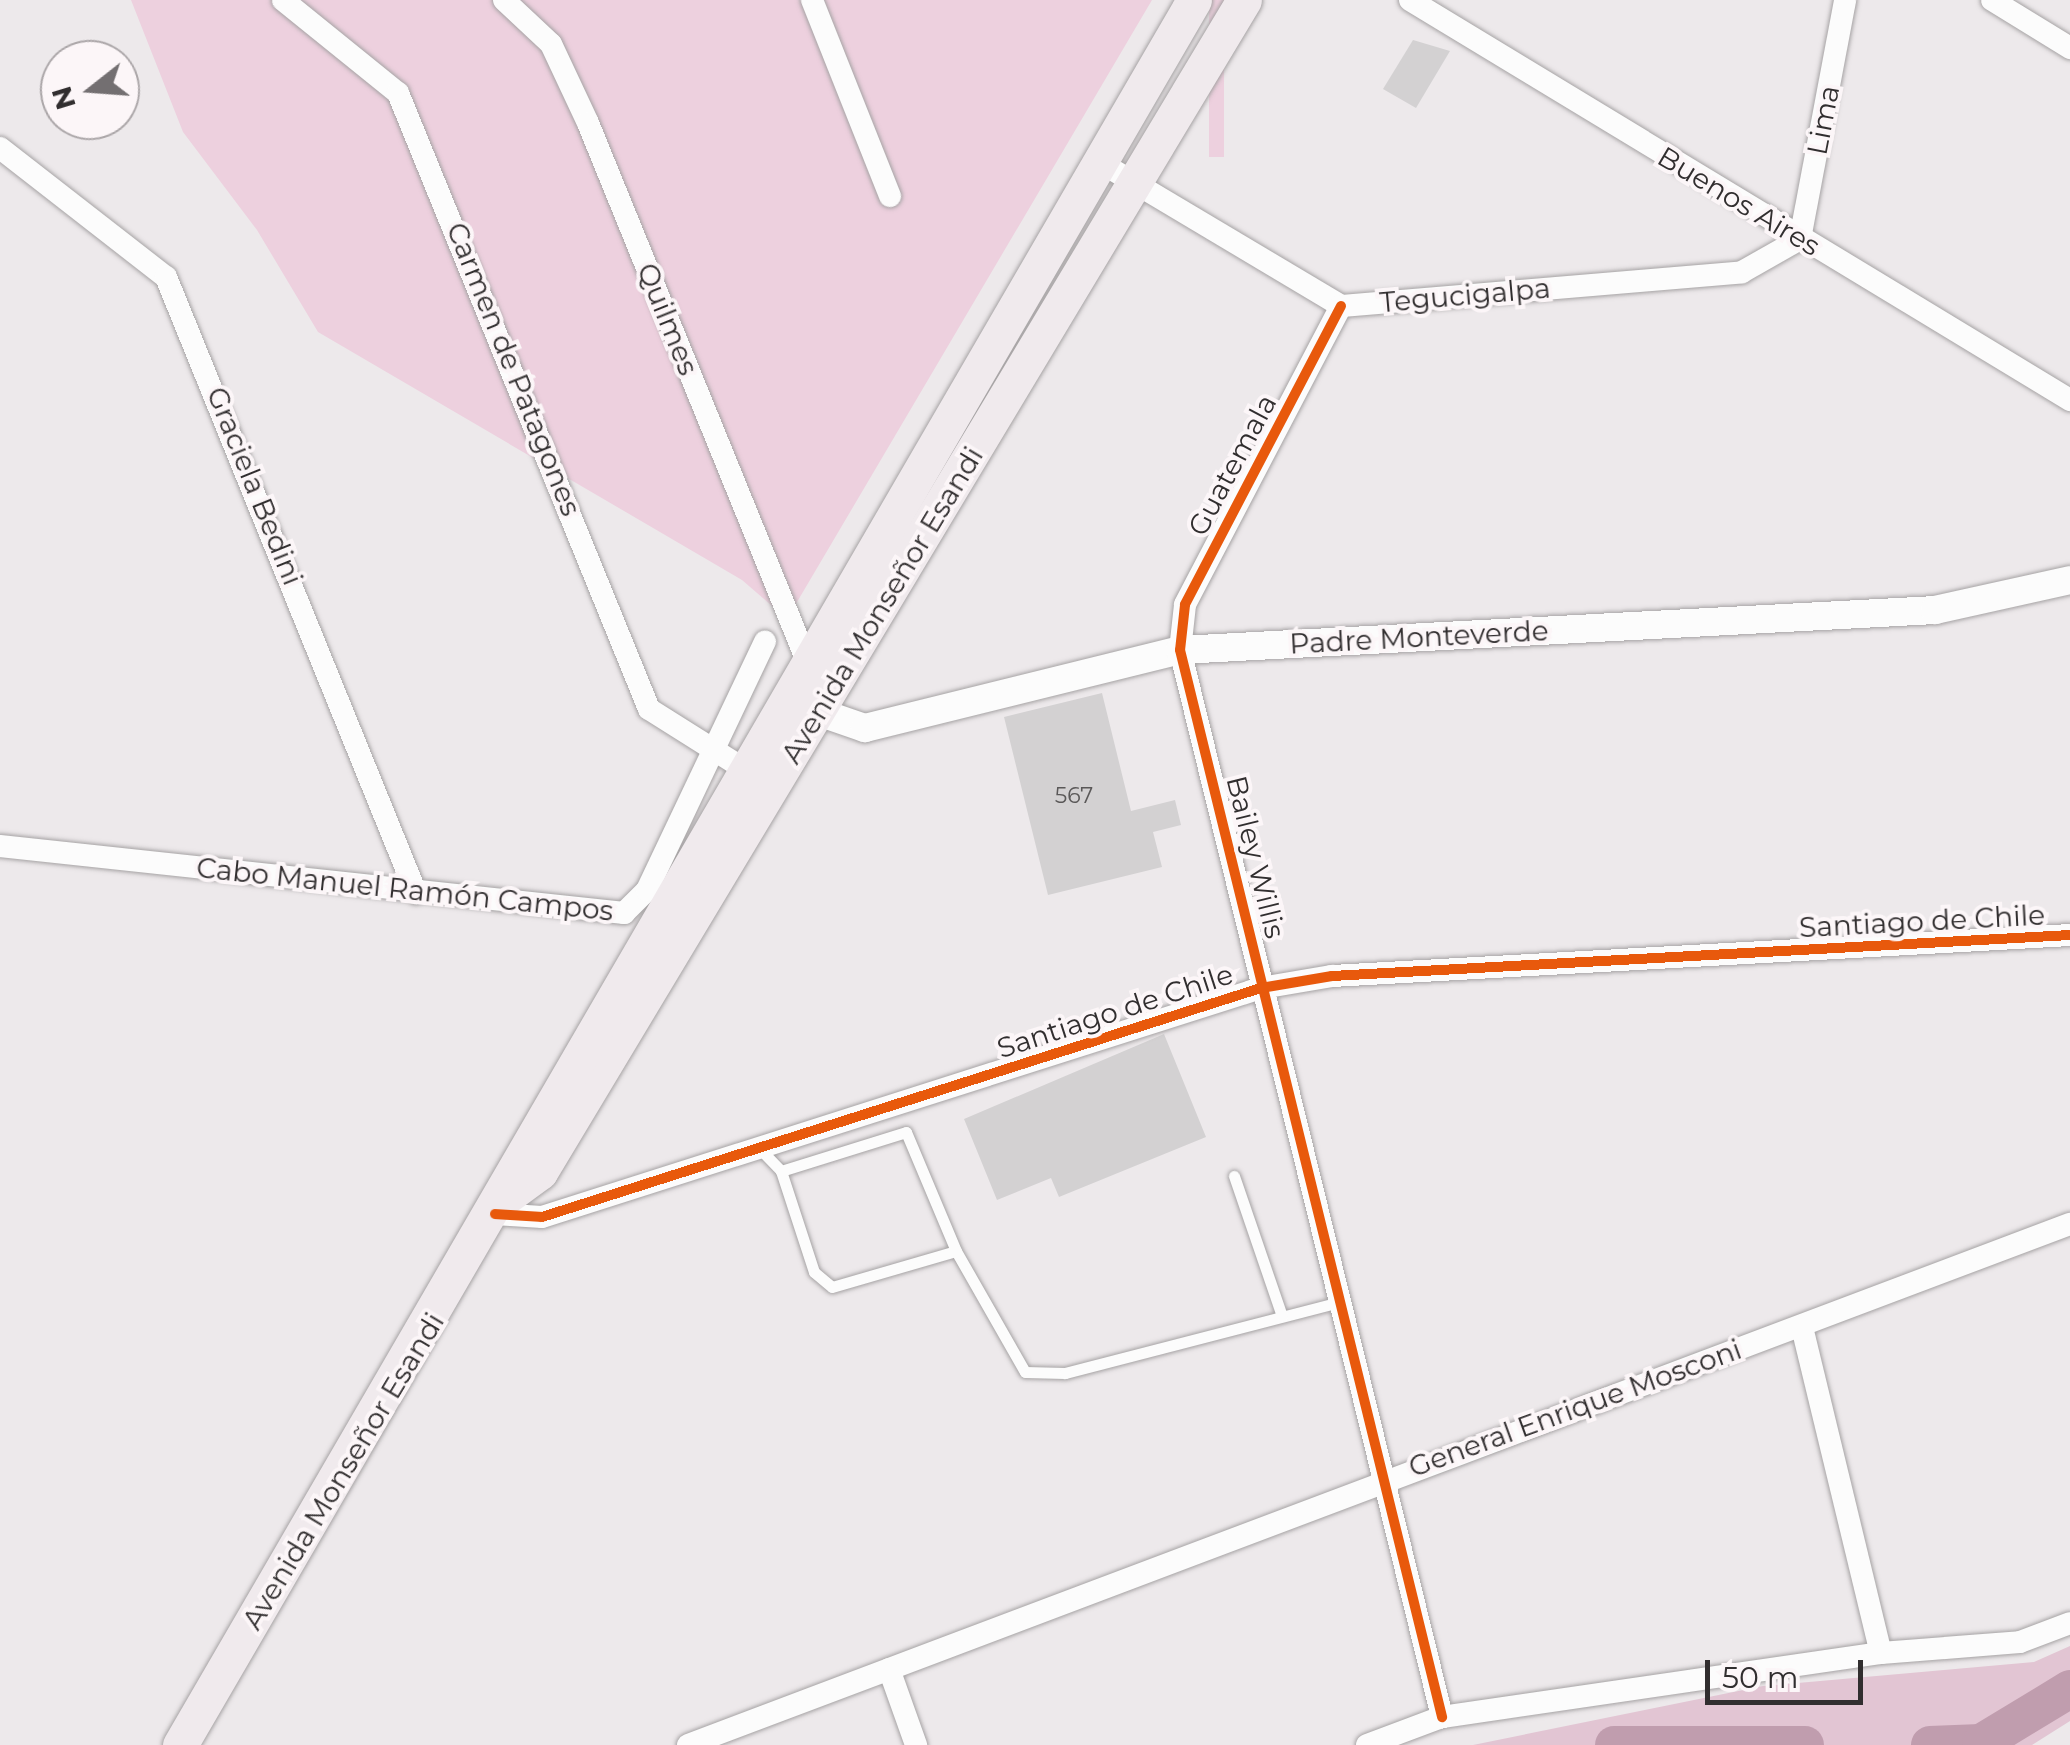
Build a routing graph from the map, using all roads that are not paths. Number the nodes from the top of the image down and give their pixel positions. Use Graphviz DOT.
graph roads {
  1 [pos="283,0"];
  2 [pos="504,0"];
  3 [pos="812,0"];
  4 [pos="1194,0"];
  5 [pos="1244,0"];
  6 [pos="1410,0"];
  7 [pos="1845,0"];
  8 [pos="1992,0"];
  9 [pos="2070,48"];
  10 [pos="0,148"];
  11 [pos="1098,161"];
  12 [pos="1134,182"];
  13 [pos="890,196"];
  14 [pos="1800,239"];
  15 [pos="1341,306"];
  16 [pos="2070,400"];
  17 [pos="2070,580"];
  18 [pos="765,642"];
  19 [pos="1180,650"];
  20 [pos="805,656"];
  21 [pos="782,696"];
  22 [pos="817,715"];
  23 [pos="728,763"];
  24 [pos="774,785"];
  25 [pos="0,846"];
  26 [pos="416,892"];
  27 [pos="2070,935"];
  28 [pos="1261,988"];
  29 [pos="759,1148"];
  30 [pos="781,1171"];
  31 [pos="1234,1176"];
  32 [pos="500,1206"];
  33 [pos="2070,1224"];
  34 [pos="956,1251"];
  35 [pos="1336,1303"];
  36 [pos="1282,1316"];
  37 [pos="1802,1326"];
  38 [pos="1378,1479"];
  39 [pos="2070,1623"];
  40 [pos="1882,1652"];
  41 [pos="888,1669"];
  42 [pos="1442,1717"];
  43 [pos="180,1745"];
  44 [pos="688,1745"];
  45 [pos="916,1745"];
  46 [pos="1367,1745"];
  1 -- 23 [label="street, Carmen de Patagones"];
  2 -- 20 [label="street, Quilmes"];
  3 -- 13 [label="street"];
  4 -- 11 [label="main road, Avenida Monseñor Esandi"];
  5 -- 12 [label="main road, Avenida Monseñor Esandi"];
  6 -- 14 [label="street, Buenos Aires"];
  7 -- 14 [label="street, Lima"];
  8 -- 9 [label="street"];
  10 -- 26 [label="street, Graciela Bedini"];
  11 -- 12 [label="street, Tegucigalpa"];
  11 -- 20 [label="main road, Avenida Monseñor Esandi"];
  12 -- 15 [label="street, Tegucigalpa"];
  12 -- 22 [label="main road, Avenida Monseñor Esandi"];
  14 -- 15 [label="street, Tegucigalpa"];
  14 -- 16 [label="street, Buenos Aires"];
  15 -- 19 [label="street, Guatemala"];
  17 -- 19 [label="street, Padre Monteverde"];
  18 -- 23 [label="street, Cabo Manuel Ramón Campos"];
  19 -- 22 [label="street, Padre Monteverde"];
  19 -- 28 [label="street, Bailey Willis"];
  20 -- 21 [label="main road, Avenida Monseñor Esandi"];
  21 -- 22 [label="street, Padre Monteverde"];
  21 -- 23 [label="main road, Avenida Monseñor Esandi"];
  22 -- 24 [label="main road, Avenida Monseñor Esandi"];
  23 -- 24 [label="street, Carmen de Patagones"];
  23 -- 26 [label="street, Cabo Manuel Ramón Campos"];
  23 -- 32 [label="main road, Avenida Monseñor Esandi"];
  24 -- 32 [label="main road, Avenida Monseñor Esandi"];
  25 -- 26 [label="street, Cabo Manuel Ramón Campos"];
  27 -- 28 [label="street, Santiago de Chile"];
  28 -- 29 [label="street, Santiago de Chile"];
  28 -- 35 [label="street, Bailey Willis"];
  29 -- 30 [label="lane"];
  29 -- 32 [label="street, Santiago de Chile"];
  30 -- 34 [label="lane"];
  30 -- 34 [label="lane"];
  31 -- 36 [label="lane"];
  32 -- 43 [label="main road, Avenida Monseñor Esandi"];
  33 -- 37 [label="street, General Enrique Mosconi"];
  34 -- 36 [label="lane"];
  35 -- 36 [label="lane"];
  35 -- 38 [label="street, Bailey Willis"];
  37 -- 38 [label="street, General Enrique Mosconi"];
  37 -- 40 [label="street"];
  38 -- 41 [label="street, General Enrique Mosconi"];
  38 -- 42 [label="street, Bailey Willis"];
  39 -- 40 [label="street"];
  40 -- 42 [label="street"];
  41 -- 44 [label="street, General Enrique Mosconi"];
  41 -- 45 [label="street"];
  42 -- 46 [label="street"];
}
